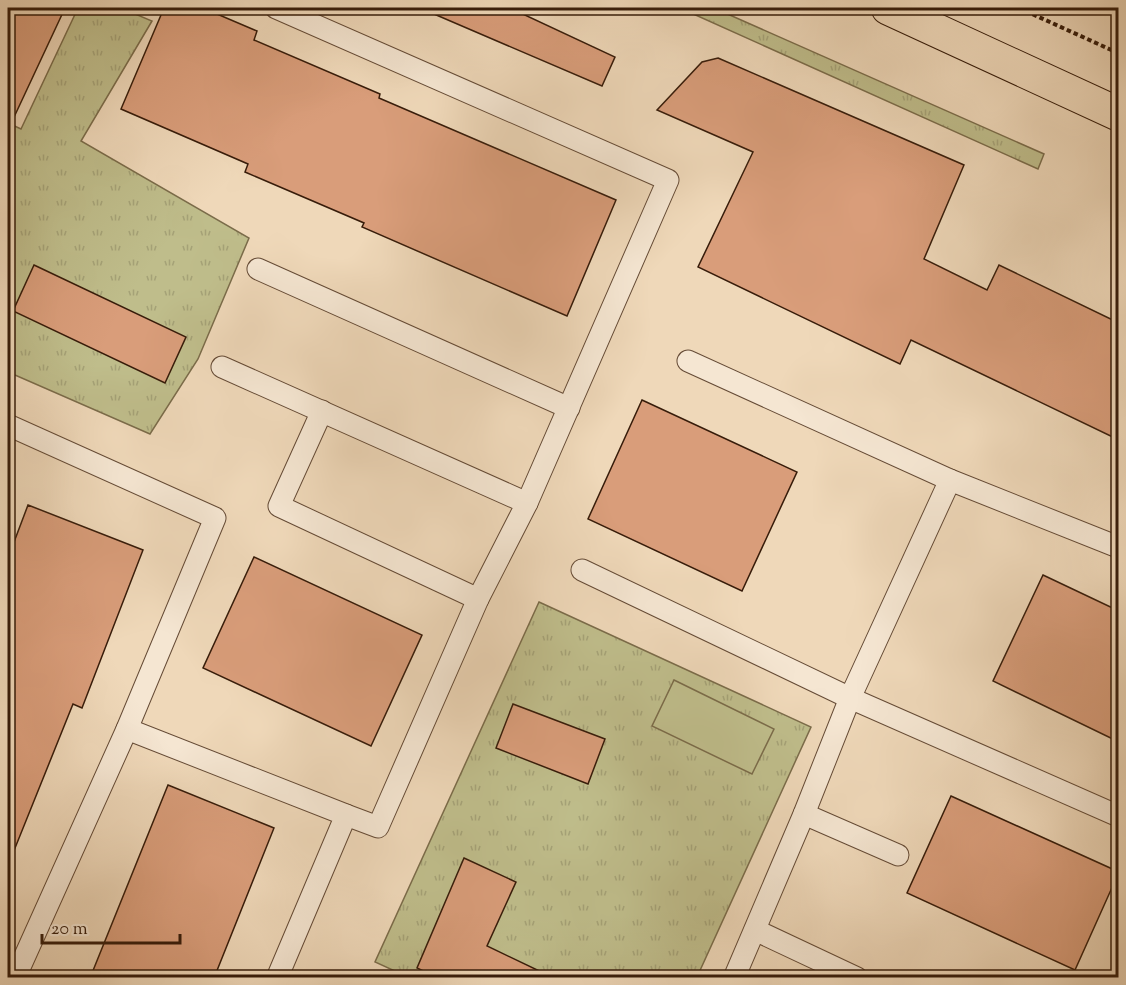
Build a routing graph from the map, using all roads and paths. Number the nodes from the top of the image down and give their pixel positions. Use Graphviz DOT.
graph roads {
  1 [pos="276,8"];
  2 [pos="888,8"];
  3 [pos="1019,8"];
  4 [pos="1119,53"];
  5 [pos="1119,114"];
  6 [pos="258,269"];
  7 [pos="688,361"];
  8 [pos="222,367"];
  9 [pos="569,408"];
  10 [pos="322,411"];
  11 [pos="9,429"];
  12 [pos="950,480"];
  13 [pos="527,503"];
  14 [pos="1119,547"];
  15 [pos="582,570"];
  16 [pos="478,599"];
  17 [pos="850,698"];
  18 [pos="127,729"];
  19 [pos="804,814"];
  20 [pos="346,815"];
  21 [pos="1116,815"];
  22 [pos="898,855"];
  23 [pos="755,930"];
  24 [pos="15,978"];
  25 [pos="277,978"];
  26 [pos="734,978"];
  27 [pos="857,978"];
  1 -- 9 [label="lane"];
  2 -- 5 [label="main road"];
  3 -- 4 [label="path"];
  6 -- 9 [label="lane"];
  7 -- 12 [label="lane"];
  8 -- 10 [label="lane"];
  9 -- 13 [label="lane"];
  10 -- 13 [label="lane"];
  10 -- 16 [label="lane"];
  11 -- 18 [label="lane"];
  12 -- 14 [label="lane"];
  12 -- 17 [label="lane"];
  13 -- 16 [label="lane"];
  15 -- 17 [label="lane"];
  16 -- 20 [label="lane"];
  17 -- 19 [label="lane"];
  17 -- 21 [label="lane"];
  18 -- 20 [label="lane"];
  18 -- 24 [label="lane"];
  19 -- 22 [label="lane"];
  19 -- 23 [label="lane"];
  20 -- 25 [label="lane"];
  23 -- 26 [label="lane"];
  23 -- 27 [label="lane"];
}
